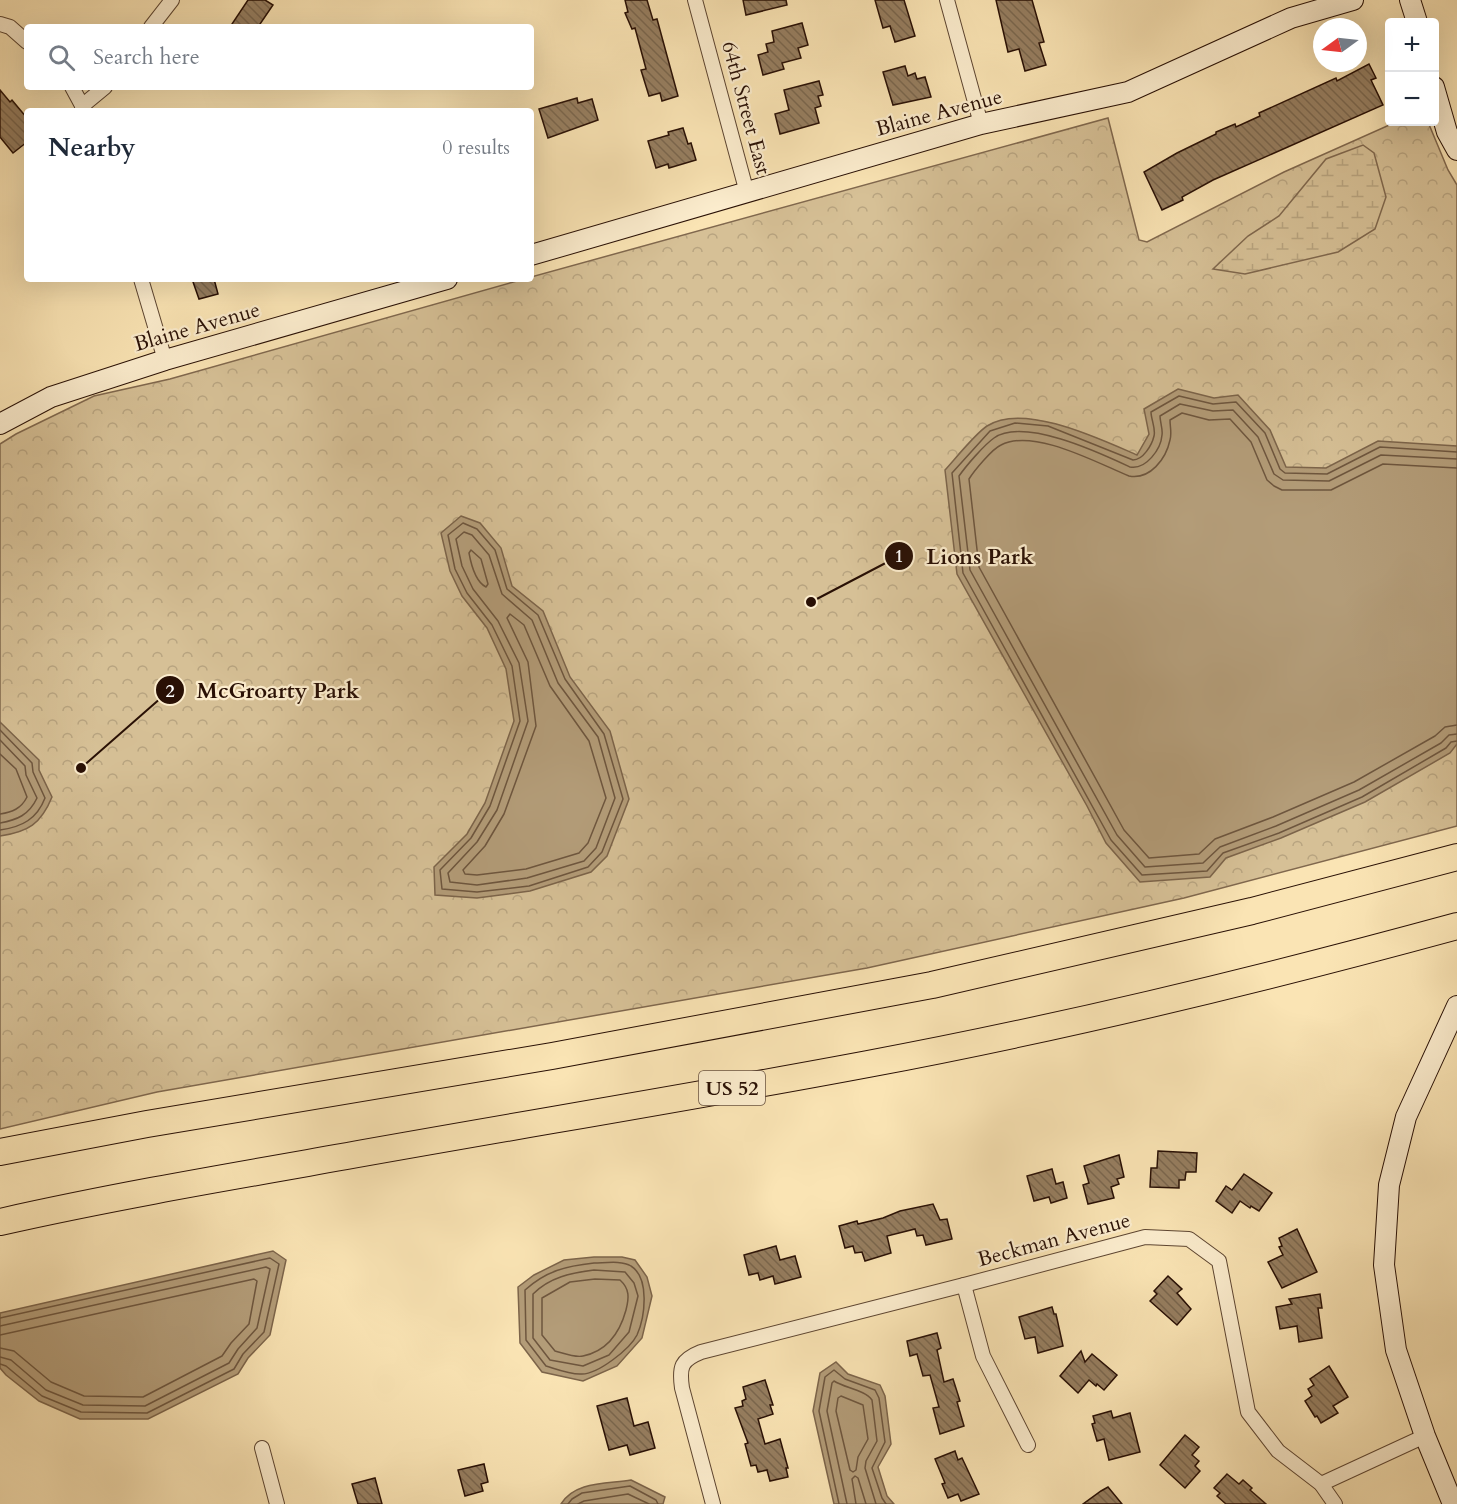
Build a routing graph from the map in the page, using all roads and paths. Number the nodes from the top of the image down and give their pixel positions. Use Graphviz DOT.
graph roads {
  1 [pos="172,0"];
  2 [pos="695,0"];
  3 [pos="947,0"];
  4 [pos="1353,0"];
  5 [pos="1410,0"];
  6 [pos="1416,18"];
  7 [pos="0,24"];
  8 [pos="153,24"];
  9 [pos="24,39"];
  10 [pos="74,90"];
  11 [pos="102,90"];
  12 [pos="1439,99"];
  13 [pos="83,108"];
  14 [pos="85,108"];
  15 [pos="981,124"];
  16 [pos="1452,131"];
  17 [pos="1457,150"];
  18 [pos="747,193"];
  19 [pos="534,254"];
  20 [pos="142,282"];
  21 [pos="437,282"];
  22 [pos="165,360"];
  23 [pos="0,424"];
  24 [pos="1457,857"];
  25 [pos="1457,926"];
  26 [pos="1454,1013"];
  27 [pos="0,1152"];
  28 [pos="0,1222"];
  29 [pos="964,1285"];
  30 [pos="1425,1436"];
  31 [pos="1028,1445"];
  32 [pos="262,1448"];
  33 [pos="1321,1484"];
  34 [pos="277,1504"];
  35 [pos="712,1504"];
  36 [pos="1335,1504"];
  37 [pos="1454,1504"];
  1 -- 8 [label="street"];
  2 -- 18 [label="street, 64th Street East"];
  3 -- 15 [label="street"];
  4 -- 15 [label="street, Blaine Avenue"];
  5 -- 6 [label="street"];
  7 -- 9 [label="street"];
  10 -- 13 [label="street"];
  11 -- 14 [label="street"];
  12 -- 16 [label="street"];
  15 -- 18 [label="street, Blaine Avenue"];
  16 -- 17 [label="street"];
  18 -- 19 [label="street, Blaine Avenue"];
  20 -- 22 [label="street"];
  21 -- 22 [label="street, Blaine Avenue"];
  22 -- 23 [label="street, Blaine Avenue"];
  24 -- 27 [label="highway"];
  25 -- 28 [label="highway, US 52"];
  26 -- 30 [label="street"];
  29 -- 31 [label="street"];
  29 -- 33 [label="street, Beckman Avenue"];
  29 -- 35 [label="street, Beckman Avenue"];
  30 -- 33 [label="street"];
  30 -- 37 [label="street"];
  32 -- 34 [label="street"];
  33 -- 36 [label="street, Beckman Avenue"];
}
